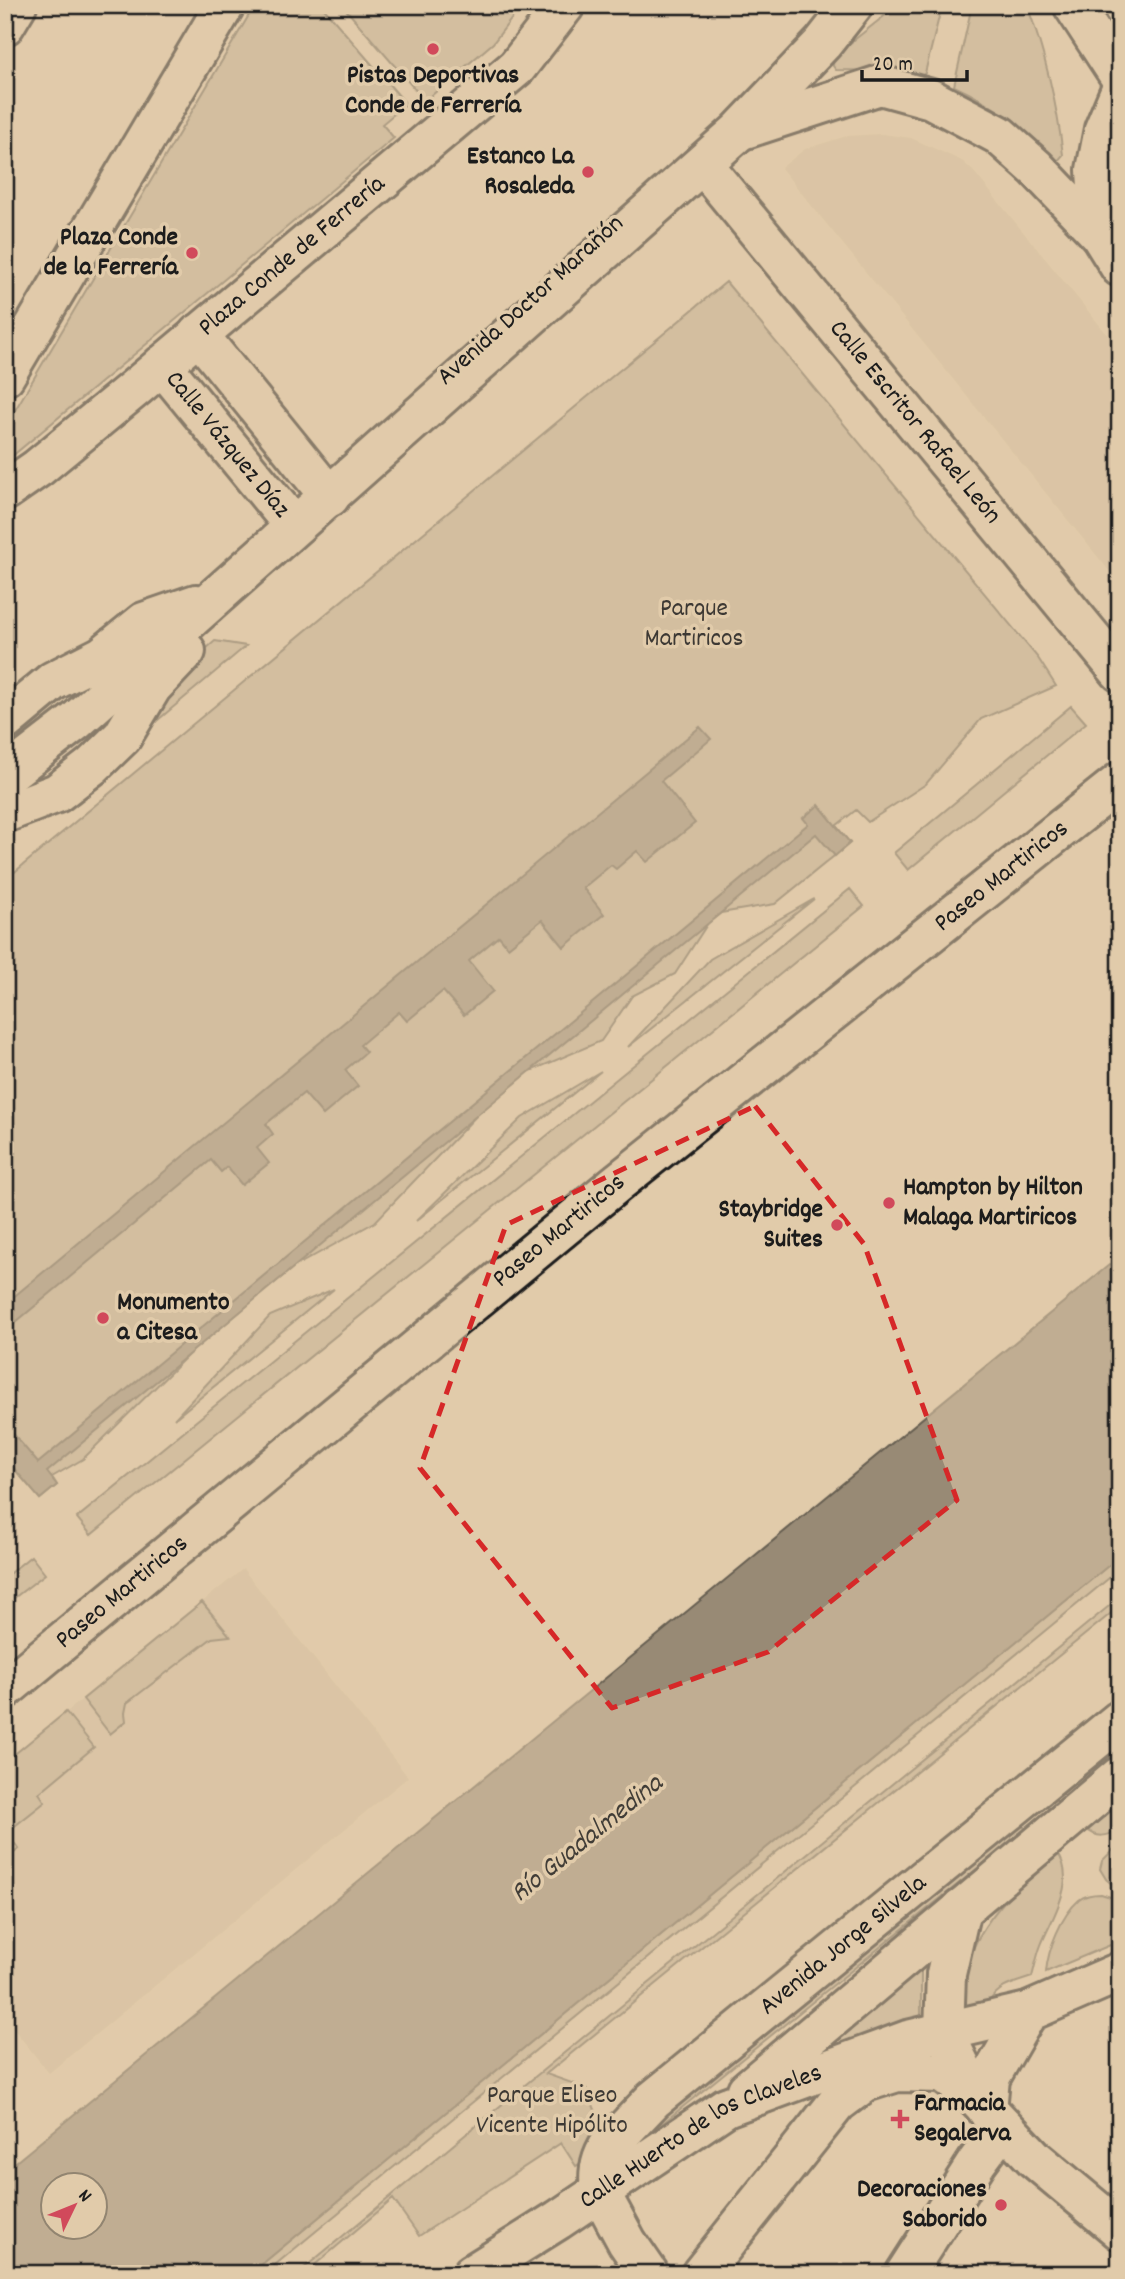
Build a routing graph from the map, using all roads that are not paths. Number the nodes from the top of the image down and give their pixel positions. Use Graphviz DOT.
graph roads {
  1 [pos="17,5"];
  2 [pos="225,5"];
  3 [pos="565,5"];
  4 [pos="853,5"];
  5 [pos="883,5"];
  6 [pos="1073,5"];
  7 [pos="5,25"];
  8 [pos="822,43"];
  9 [pos="1120,77"];
  10 [pos="1120,91"];
  11 [pos="738,132"];
  12 [pos="709,172"];
  13 [pos="1100,235"];
  14 [pos="1120,267"];
  15 [pos="198,334"];
  16 [pos="162,365"];
  17 [pos="5,376"];
  18 [pos="5,491"];
  19 [pos="336,492"];
  20 [pos="294,526"];
  21 [pos="211,599"];
  22 [pos="1120,672"];
  23 [pos="5,721"];
  24 [pos="5,776"];
  25 [pos="1120,782"];
  26 [pos="5,813"];
  27 [pos="5,1689"];
  28 [pos="1120,1720"];
  29 [pos="1120,1776"];
  30 [pos="961,1909"];
  31 [pos="1120,1972"];
  32 [pos="1028,2012"];
  33 [pos="944,2032"];
  34 [pos="726,2107"];
  35 [pos="988,2111"];
  36 [pos="600,2192"];
  37 [pos="1120,2230"];
  38 [pos="471,2274"];
  39 [pos="649,2274"];
  40 [pos="701,2274"];
  41 [pos="905,2274"];
  1 -- 7 [label="main road"];
  2 -- 17 [label="main road"];
  3 -- 15 [label="main road, Plaza Conde de Ferrería"];
  4 -- 8 [label="main road, Avenida Doctor Marañón"];
  5 -- 8 [label="main road"];
  6 -- 9 [label="main road"];
  8 -- 11 [label="main road, Avenida Doctor Marañón"];
  10 -- 13 [label="main road"];
  11 -- 12 [label="main road, Avenida Doctor Marañón"];
  11 -- 13 [label="main road, Avenida Doctor Marañón"];
  11 -- 19 [label="main road, Avenida Doctor Marañón"];
  12 -- 19 [label="main road, Avenida Doctor Marañón"];
  12 -- 22 [label="main road, Calle Escritor Rafael León"];
  13 -- 14 [label="main road, Avenida Doctor Marañón"];
  15 -- 16 [label="main road, Plaza Conde de Ferrería"];
  15 -- 19 [label="main road, Calle Vázquez Díaz"];
  16 -- 18 [label="main road, Plaza Conde de Ferrería"];
  16 -- 20 [label="main road, Calle Vázquez Díaz"];
  19 -- 20 [label="main road, Avenida Doctor Marañón"];
  20 -- 21 [label="main road, Avenida Doctor Marañón"];
  21 -- 23 [label="main road, Avenida Doctor Marañón"];
  21 -- 24 [label="main road, Avenida Doctor Marañón"];
  21 -- 26 [label="main road, Avenida Doctor Marañón"];
  25 -- 27 [label="main road, Paseo Martiricos"];
  28 -- 36 [label="main road, Avenida Jorge Silvela"];
  29 -- 30 [label="main road, Avenida Jorge Silvela"];
  30 -- 33 [label="main road"];
  30 -- 34 [label="main road, Avenida Jorge Silvela"];
  31 -- 32 [label="main road, Calle Huerto de los Claveles"];
  32 -- 33 [label="main road, Calle Huerto de los Claveles"];
  32 -- 35 [label="main road"];
  33 -- 34 [label="main road, Calle Huerto de los Claveles"];
  33 -- 35 [label="main road"];
  34 -- 36 [label="main road, Calle Huerto de los Claveles"];
  35 -- 37 [label="main road"];
  35 -- 40 [label="main road"];
  35 -- 41 [label="main road"];
  36 -- 38 [label="main road, Calle Huerto de los Claveles"];
  36 -- 39 [label="main road"];
}
